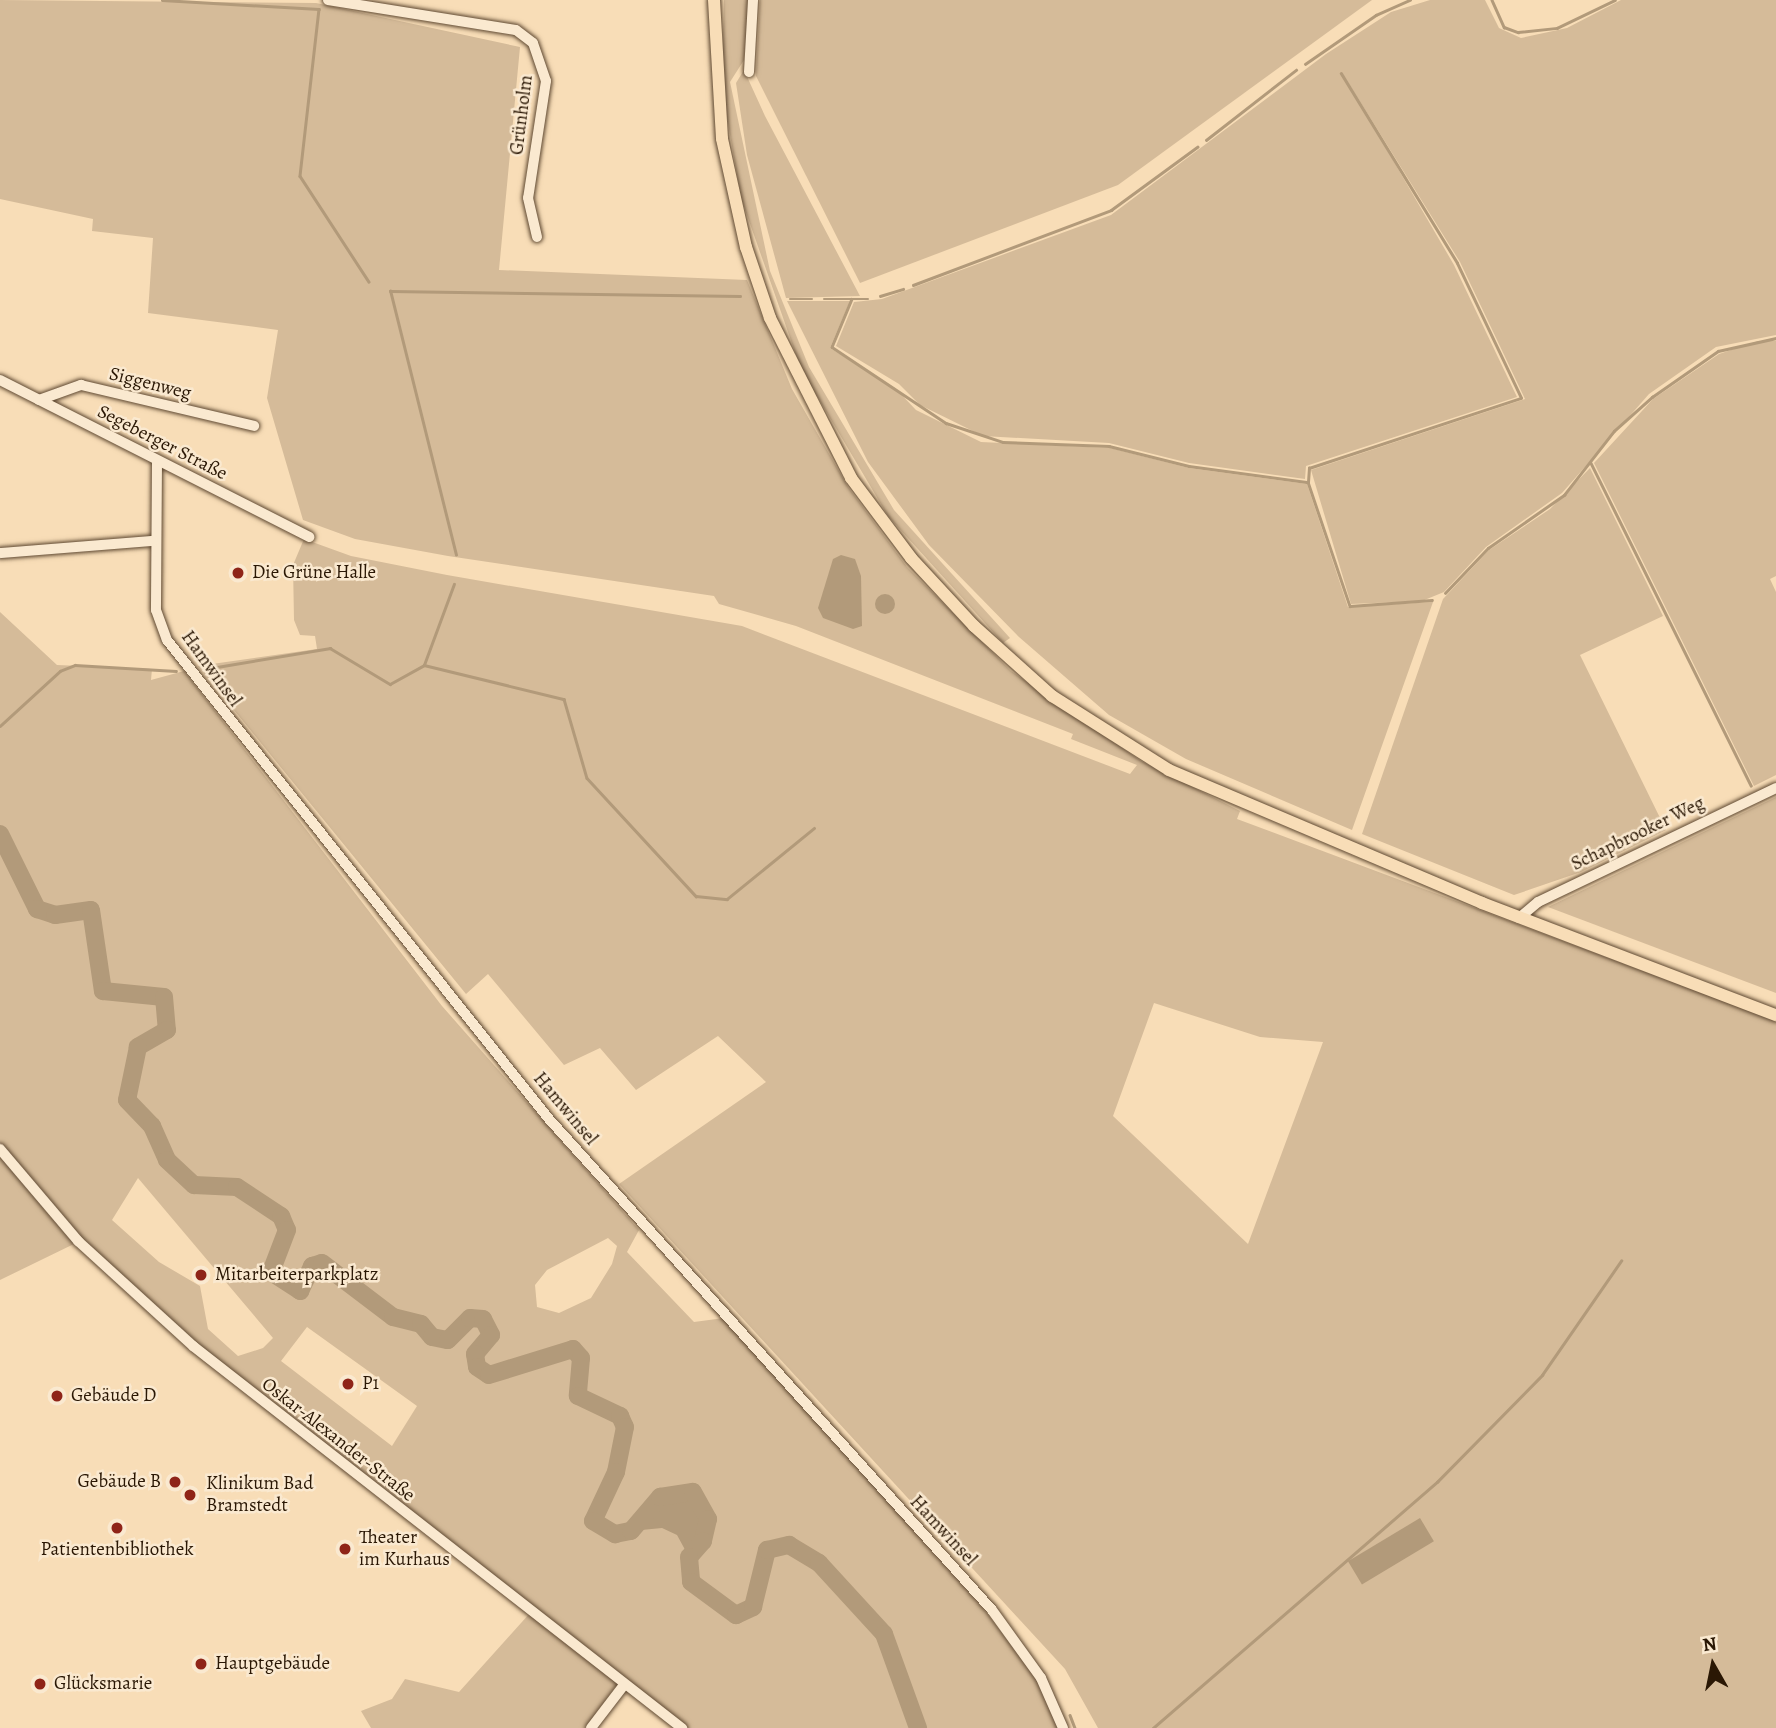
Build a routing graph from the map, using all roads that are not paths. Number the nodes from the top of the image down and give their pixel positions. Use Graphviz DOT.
graph roads {
  1 [pos="328,0"];
  2 [pos="714,0"];
  3 [pos="753,0"];
  4 [pos="749,72"];
  5 [pos="537,237"];
  6 [pos="0,380"];
  7 [pos="39,400"];
  8 [pos="254,426"];
  9 [pos="156,461"];
  10 [pos="310,537"];
  11 [pos="153,541"];
  12 [pos="0,553"];
  13 [pos="1776,788"];
  14 [pos="1519,918"];
  15 [pos="1776,1015"];
  16 [pos="0,1149"];
  17 [pos="624,1685"];
  18 [pos="591,1728"];
  19 [pos="682,1728"];
  20 [pos="1063,1728"];
  1 -- 5 [label="street, Grünholm"];
  2 -- 14 [label="main road"];
  3 -- 4 [label="street"];
  6 -- 7 [label="street, Segeberger Straße"];
  7 -- 8 [label="street, Siggenweg"];
  7 -- 9 [label="street, Segeberger Straße"];
  9 -- 10 [label="street, Segeberger Straße"];
  9 -- 11 [label="street, Hamwinsel"];
  11 -- 12 [label="street"];
  11 -- 20 [label="street, Hamwinsel"];
  13 -- 14 [label="street, Schapbrooker Weg"];
  14 -- 15 [label="main road"];
  16 -- 17 [label="street, Oskar-Alexander-Straße"];
  17 -- 18 [label="street"];
  17 -- 19 [label="street, Oskar-Alexander-Straße"];
}
